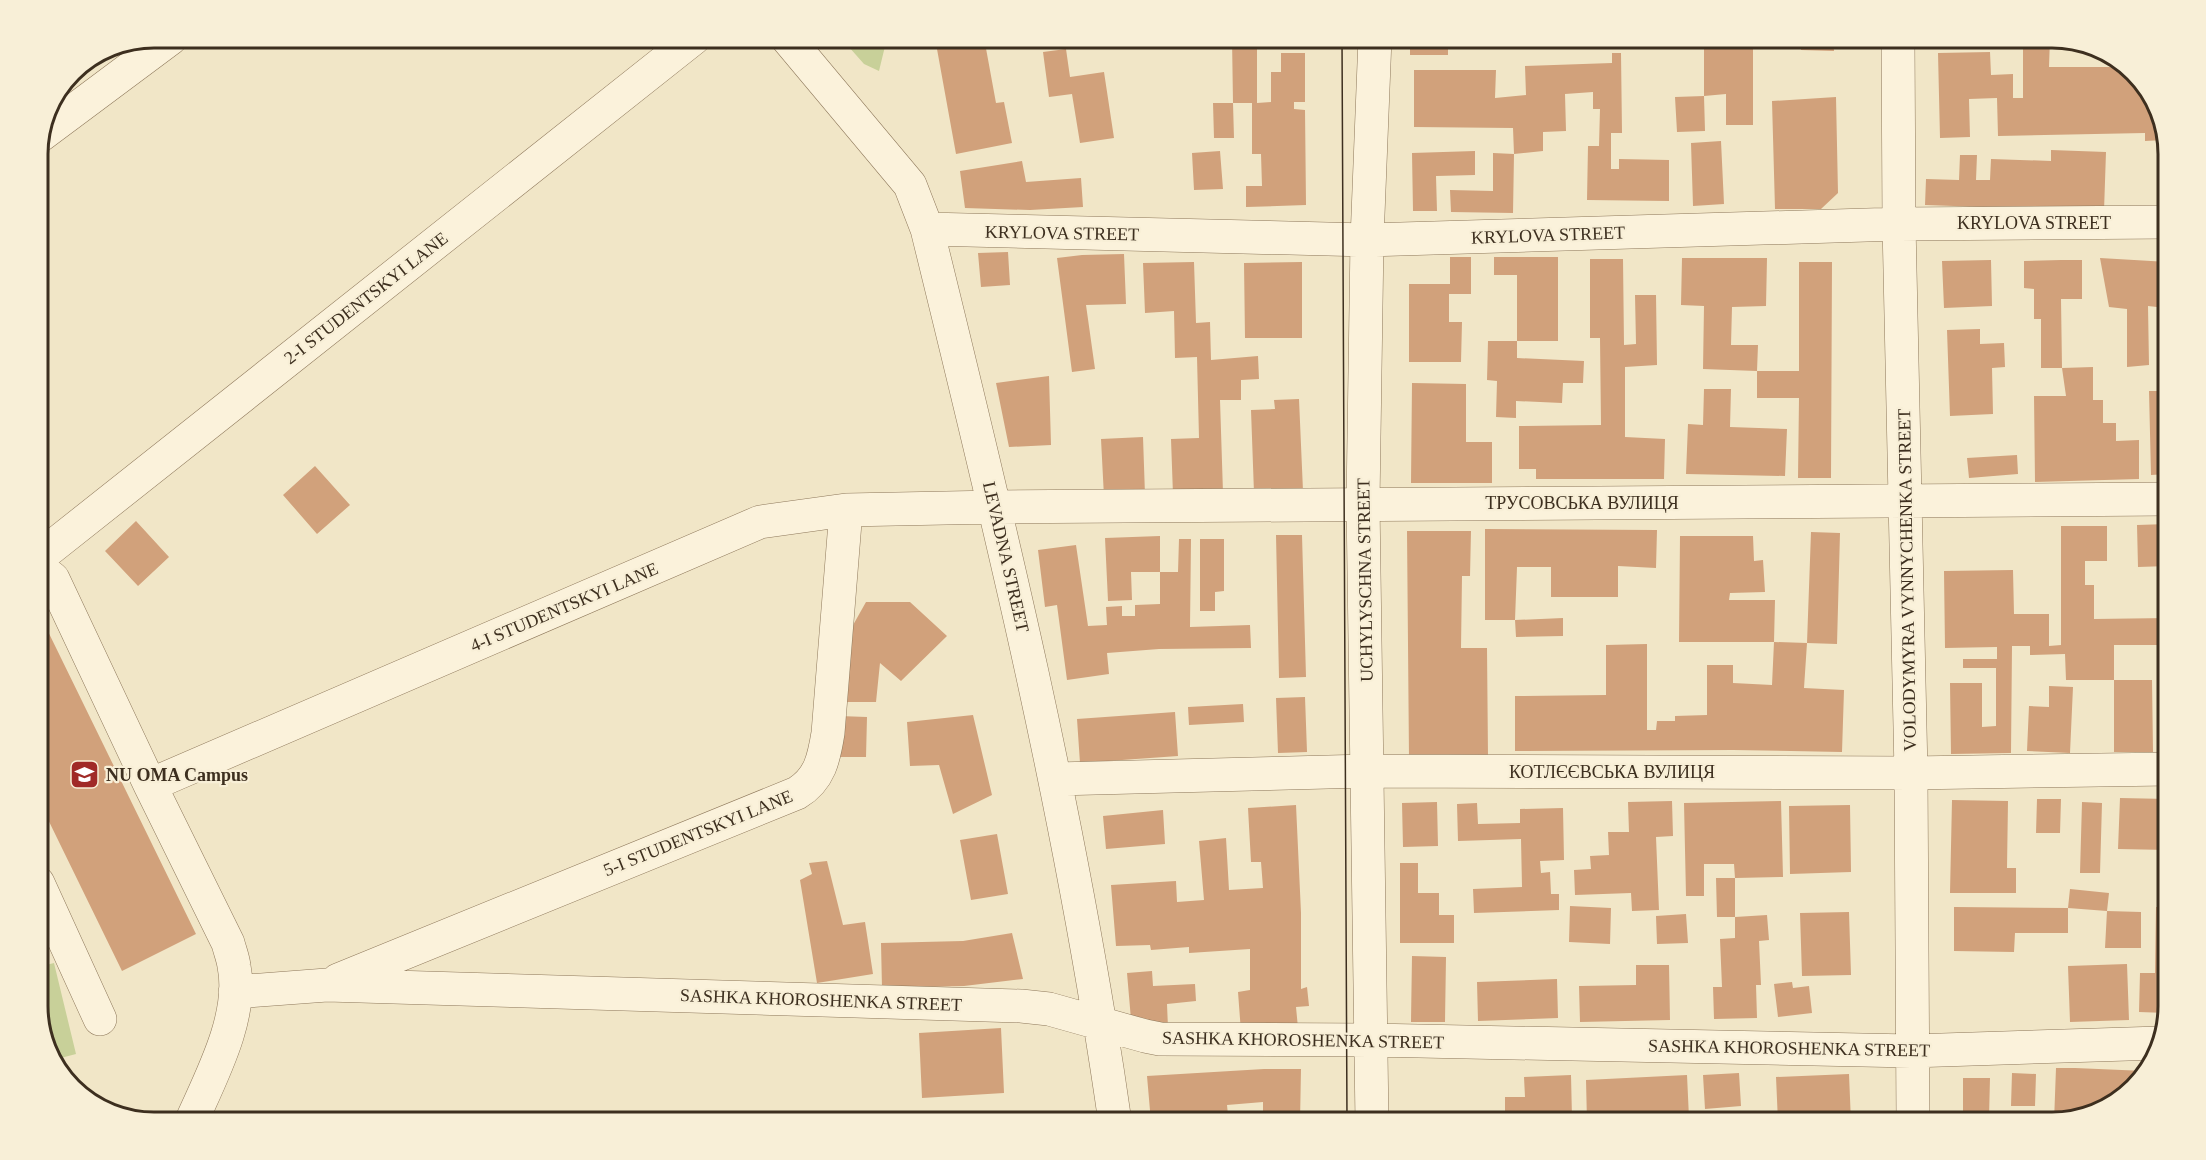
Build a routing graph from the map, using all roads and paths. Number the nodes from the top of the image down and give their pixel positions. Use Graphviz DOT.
graph roads {
  1 [pos="158,48"];
  2 [pos="681,48"];
  3 [pos="795,48"];
  4 [pos="1375,48"];
  5 [pos="1898,48"];
  6 [pos="52,127"];
  7 [pos="2158,222"];
  8 [pos="1899,224"];
  9 [pos="927,229"];
  10 [pos="1367,240"];
  11 [pos="2158,499"];
  12 [pos="1906,502"];
  13 [pos="1363,503"];
  14 [pos="996,507"];
  15 [pos="846,510"];
  16 [pos="48,550"];
  17 [pos="48,575"];
  18 [pos="2158,769"];
  19 [pos="1368,771"];
  20 [pos="1911,773"];
  21 [pos="1056,779"];
  22 [pos="150,785"];
  23 [pos="48,905"];
  24 [pos="327,985"];
  25 [pos="235,992"];
  26 [pos="100,1019"];
  27 [pos="1101,1025"];
  28 [pos="1371,1040"];
  29 [pos="2151,1043"];
  30 [pos="1911,1051"];
  31 [pos="195,1112"];
  32 [pos="1114,1112"];
  33 [pos="1372,1112"];
  34 [pos="1913,1112"];
  1 -- 6 [label="street"];
  2 -- 16 [label="street, 2-I STUDENTSKYI LANE"];
  3 -- 9 [label="street, LEVADNA STREET"];
  4 -- 10 [label="street, UCHYLYSCHNA STREET"];
  5 -- 8 [label="street, VOLODYMYRA VYNNYCHENKA STREET"];
  7 -- 8 [label="street, KRYLOVA STREET"];
  8 -- 10 [label="street, KRYLOVA STREET"];
  8 -- 12 [label="street, VOLODYMYRA VYNNYCHENKA STREET"];
  9 -- 10 [label="street, KRYLOVA STREET"];
  9 -- 14 [label="street, LEVADNA STREET"];
  10 -- 13 [label="street, UCHYLYSCHNA STREET"];
  11 -- 12 [label="street, ТРУСОВСЬКА ВУЛИЦЯ"];
  12 -- 13 [label="street, ТРУСОВСЬКА ВУЛИЦЯ"];
  12 -- 20 [label="street, VOLODYMYRA VYNNYCHENKA STREET"];
  13 -- 14 [label="street, ТРУСОВСЬКА ВУЛИЦЯ"];
  13 -- 19 [label="street, UCHYLYSCHNA STREET"];
  14 -- 15 [label="street, 4-I STUDENTSKYI LANE"];
  14 -- 21 [label="street, LEVADNA STREET"];
  15 -- 22 [label="street, 4-I STUDENTSKYI LANE"];
  15 -- 24 [label="street, 5-I STUDENTSKYI LANE"];
  17 -- 22 [label="street"];
  18 -- 20 [label="street, КОТЛЄЄВСЬКА ВУЛИЦЯ"];
  19 -- 20 [label="street, КОТЛЄЄВСЬКА ВУЛИЦЯ"];
  19 -- 21 [label="street, КОТЛЄЄВСЬКА ВУЛИЦЯ"];
  19 -- 28 [label="street, UCHYLYSCHNA STREET"];
  20 -- 30 [label="street, VOLODYMYRA VYNNYCHENKA STREET"];
  21 -- 27 [label="street, LEVADNA STREET"];
  22 -- 25 [label="street"];
  23 -- 26 [label="street"];
  24 -- 25 [label="street, SASHKA KHOROSHENKA STREET"];
  24 -- 27 [label="street, SASHKA KHOROSHENKA STREET"];
  25 -- 31 [label="street"];
  27 -- 28 [label="street, SASHKA KHOROSHENKA STREET"];
  27 -- 32 [label="street, LEVADNA STREET"];
  28 -- 30 [label="street, SASHKA KHOROSHENKA STREET"];
  28 -- 33 [label="street, UCHYLYSCHNA STREET"];
  29 -- 30 [label="street, SASHKA KHOROSHENKA STREET"];
  30 -- 34 [label="street, VOLODYMYRA VYNNYCHENKA STREET"];
}
